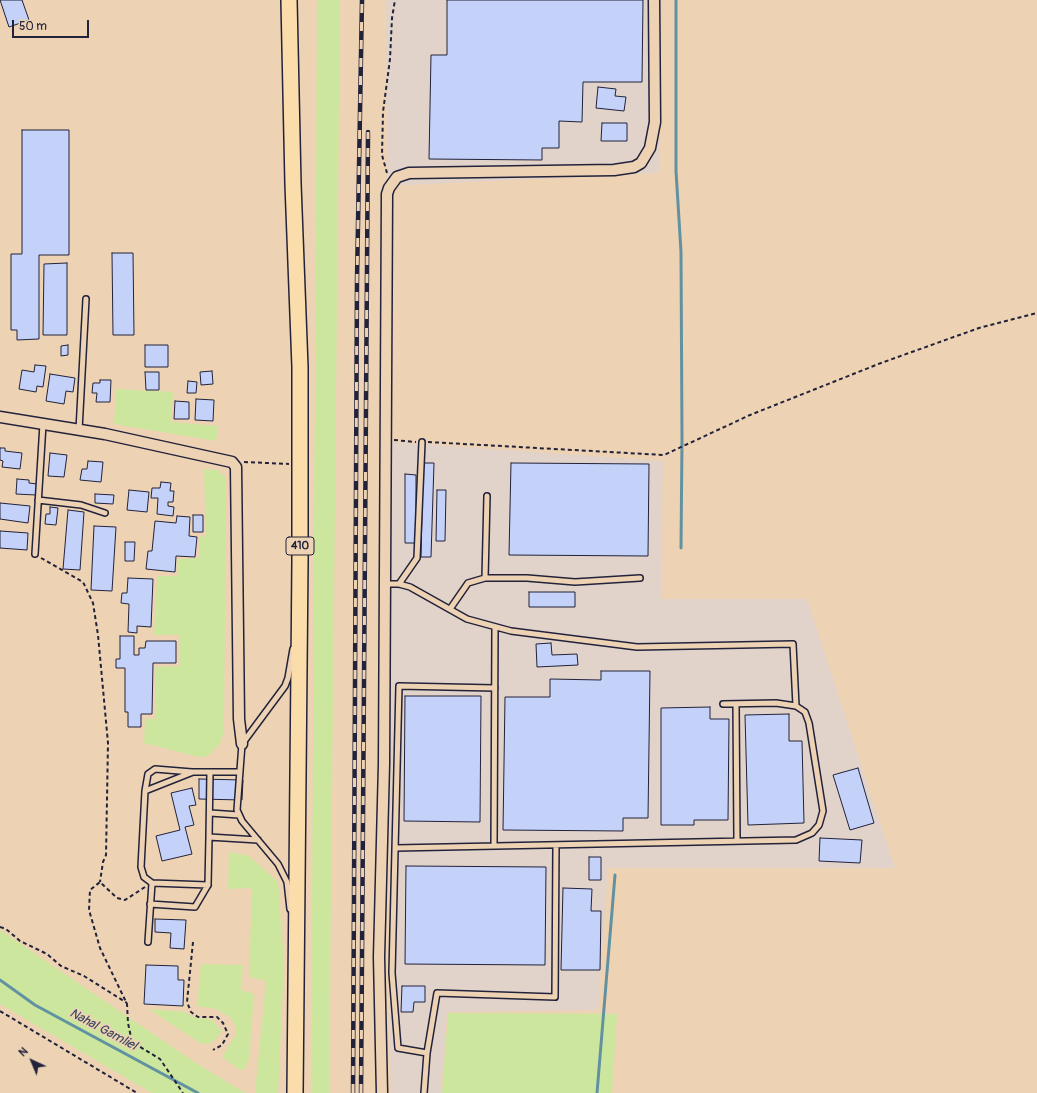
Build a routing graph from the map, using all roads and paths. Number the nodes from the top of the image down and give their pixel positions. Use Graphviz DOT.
graph roads {
  1 [pos="289,0"];
  2 [pos="395,0"];
  3 [pos="654,0"];
  4 [pos="392,182"];
  5 [pos="86,299"];
  6 [pos="1037,313"];
  7 [pos="0,417"];
  8 [pos="43,424"];
  9 [pos="79,430"];
  10 [pos="385,440"];
  11 [pos="422,442"];
  12 [pos="232,462"];
  13 [pos="300,464"];
  14 [pos="487,496"];
  15 [pos="38,500"];
  16 [pos="105,513"];
  17 [pos="35,554"];
  18 [pos="485,578"];
  19 [pos="640,578"];
  20 [pos="384,584"];
  21 [pos="399,584"];
  22 [pos="300,602"];
  23 [pos="450,609"];
  24 [pos="495,626"];
  25 [pos="495,688"];
  26 [pos="723,704"];
  27 [pos="736,704"];
  28 [pos="796,706"];
  29 [pos="242,744"];
  30 [pos="193,772"];
  31 [pos="210,772"];
  32 [pos="240,772"];
  33 [pos="145,791"];
  34 [pos="210,813"];
  35 [pos="239,815"];
  36 [pos="209,837"];
  37 [pos="258,840"];
  38 [pos="737,841"];
  39 [pos="556,845"];
  40 [pos="494,846"];
  41 [pos="396,848"];
  42 [pos="100,882"];
  43 [pos="152,883"];
  44 [pos="208,885"];
  45 [pos="150,904"];
  46 [pos="0,927"];
  47 [pos="148,942"];
  48 [pos="193,942"];
  49 [pos="297,960"];
  50 [pos="127,1004"];
  51 [pos="0,1011"];
  52 [pos="214,1050"];
  53 [pos="427,1053"];
  54 [pos="137,1093"];
  55 [pos="183,1093"];
  56 [pos="295,1093"];
  57 [pos="382,1093"];
  58 [pos="424,1093"];
  1 -- 13 [label="main road, 410"];
  2 -- 4 [label="path"];
  3 -- 4 [label="street"];
  4 -- 10 [label="street"];
  5 -- 9 [label="lane"];
  6 -- 11 [label="path"];
  7 -- 8 [label="street"];
  8 -- 9 [label="street"];
  8 -- 15 [label="lane"];
  9 -- 12 [label="street"];
  10 -- 11 [label="path"];
  10 -- 20 [label="street"];
  11 -- 21 [label="lane"];
  12 -- 13 [label="path"];
  12 -- 29 [label="street"];
  13 -- 22 [label="main road, 410"];
  14 -- 18 [label="lane"];
  15 -- 16 [label="lane"];
  15 -- 17 [label="lane"];
  17 -- 42 [label="path"];
  18 -- 19 [label="lane"];
  18 -- 23 [label="lane"];
  20 -- 21 [label="lane"];
  20 -- 57 [label="street"];
  21 -- 23 [label="lane"];
  22 -- 29 [label="lane"];
  22 -- 49 [label="main road, 410"];
  23 -- 24 [label="lane"];
  24 -- 25 [label="lane"];
  24 -- 28 [label="lane"];
  25 -- 40 [label="lane"];
  25 -- 41 [label="lane"];
  26 -- 27 [label="lane"];
  27 -- 28 [label="lane"];
  27 -- 38 [label="lane"];
  28 -- 38 [label="lane"];
  29 -- 32 [label="lane"];
  30 -- 31 [label="lane"];
  30 -- 33 [label="lane"];
  30 -- 33 [label="lane"];
  31 -- 32 [label="lane"];
  31 -- 34 [label="lane"];
  32 -- 35 [label="lane"];
  33 -- 43 [label="lane"];
  34 -- 35 [label="lane"];
  34 -- 36 [label="lane"];
  35 -- 37 [label="lane"];
  36 -- 37 [label="lane"];
  36 -- 44 [label="lane"];
  37 -- 49 [label="lane"];
  38 -- 39 [label="lane"];
  39 -- 40 [label="lane"];
  39 -- 53 [label="lane"];
  40 -- 41 [label="lane"];
  41 -- 53 [label="lane"];
  42 -- 43 [label="path"];
  42 -- 50 [label="path"];
  43 -- 44 [label="lane"];
  43 -- 45 [label="lane"];
  44 -- 45 [label="lane"];
  45 -- 47 [label="lane"];
  46 -- 50 [label="path"];
  48 -- 52 [label="path"];
  49 -- 56 [label="main road, 410"];
  50 -- 55 [label="path"];
  51 -- 54 [label="path"];
  53 -- 58 [label="lane"];
}
